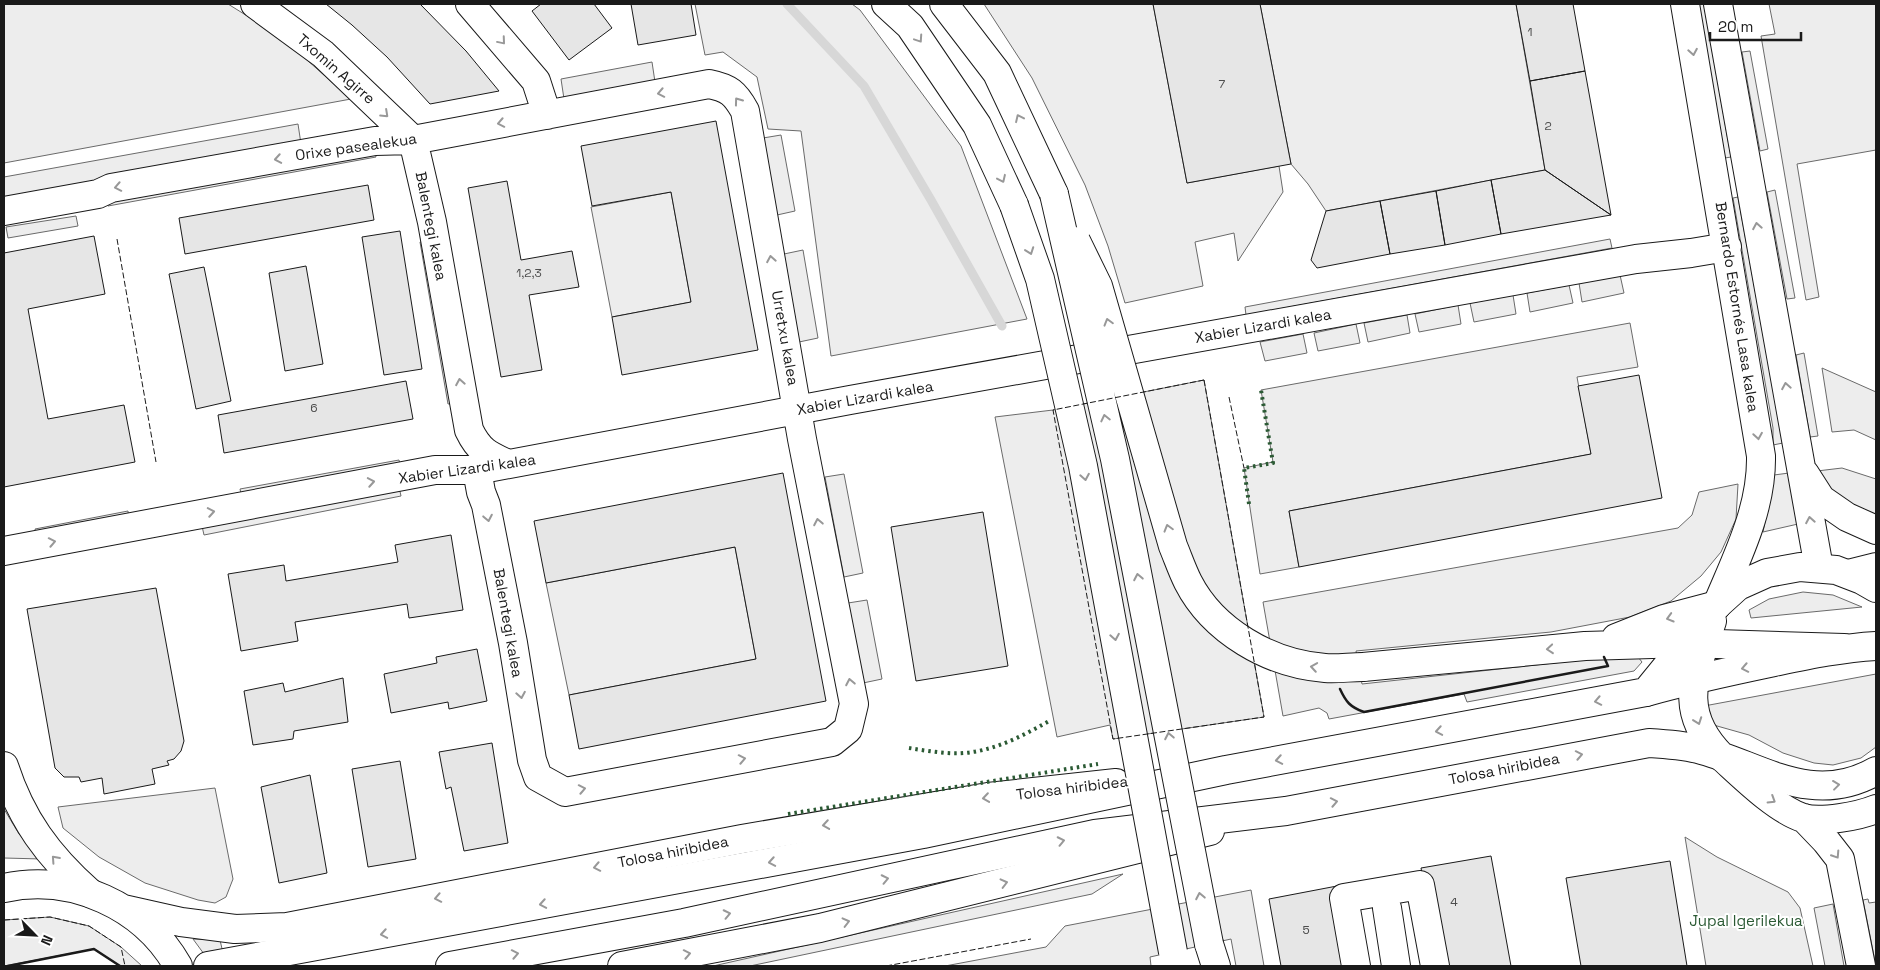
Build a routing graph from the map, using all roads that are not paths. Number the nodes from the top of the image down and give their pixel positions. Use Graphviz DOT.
graph roads {
  1 [pos="254,4"];
  2 [pos="470,4"];
  3 [pos="886,4"];
  4 [pos="944,4"];
  5 [pos="1685,4"];
  6 [pos="1718,4"];
  7 [pos="709,84"];
  8 [pos="547,114"];
  9 [pos="413,140"];
  10 [pos="1054,194"];
  11 [pos="4,211"];
  12 [pos="1727,247"];
  13 [pos="797,411"];
  14 [pos="469,430"];
  15 [pos="508,464"];
  16 [pos="1801,469"];
  17 [pos="435,470"];
  18 [pos="477,470"];
  19 [pos="1876,530"];
  20 [pos="4,551"];
  21 [pos="1876,567"];
  22 [pos="1819,568"];
  23 [pos="1848,574"];
  24 [pos="1876,588"];
  25 [pos="1717,605"];
  26 [pos="1696,643"];
  27 [pos="1585,646"];
  28 [pos="1876,646"];
  29 [pos="1844,648"];
  30 [pos="1694,678"];
  31 [pos="1646,692"];
  32 [pos="1722,758"];
  33 [pos="4,766"];
  34 [pos="1226,770"];
  35 [pos="1876,771"];
  36 [pos="538,777"];
  37 [pos="1876,809"];
  38 [pos="1286,811"];
  39 [pos="1804,818"];
  40 [pos="4,888"];
  41 [pos="90,893"];
  42 [pos="1387,908"];
  43 [pos="123,909"];
  44 [pos="1174,959"];
  45 [pos="1212,959"];
  46 [pos="178,966"];
  47 [pos="208,966"];
  48 [pos="450,966"];
  49 [pos="622,966"];
  50 [pos="1356,966"];
  51 [pos="1396,966"];
  52 [pos="1435,966"];
  53 [pos="1861,966"];
  1 -- 9 [label="main road, Txomin Agirre, one-way"];
  2 -- 8 [label="main road, one-way"];
  3 -- 44 [label="main road, one-way, bridge"];
  10 -- 4 [label="main road, one-way"];
  5 -- 12 [label="main road, Bernardo Estornés Lasa kalea, one-way"];
  16 -- 6 [label="main road, one-way"];
  7 -- 8 [label="main road, Orixe pasealekua, one-way"];
  13 -- 7 [label="main road, Urretxu kalea, one-way"];
  8 -- 9 [label="main road, Orixe pasealekua, one-way"];
  9 -- 11 [label="main road, Orixe pasealekua, one-way"];
  14 -- 9 [label="main road, Balentegi kalea, one-way"];
  27 -- 10 [label="main road, one-way, bridge"];
  45 -- 10 [label="main road, one-way, bridge"];
  12 -- 13 [label="main road, Xabier Lizardi kalea"];
  12 -- 25 [label="main road, Bernardo Estornés Lasa kalea, one-way"];
  13 -- 15 [label="main road, Xabier Lizardi kalea"];
  36 -- 13 [label="main road, Urretxu kalea, one-way"];
  14 -- 15 [label="main road"];
  14 -- 17 [label="main road"];
  15 -- 18 [label="main road, Xabier Lizardi kalea"];
  16 -- 19 [label="main road"];
  22 -- 16 [label="main road, one-way"];
  17 -- 18 [label="main road, Xabier Lizardi kalea"];
  20 -- 17 [label="main road, Xabier Lizardi kalea, one-way"];
  18 -- 36 [label="main road, Balentegi kalea, one-way"];
  21 -- 23 [label="main road"];
  22 -- 23 [label="main road"];
  22 -- 25 [label="main road"];
  23 -- 24 [label="main road"];
  25 -- 26 [label="main road, Bernardo Estornés Lasa kalea"];
  25 -- 27 [label="main road, one-way"];
  26 -- 27 [label="main road"];
  26 -- 29 [label="main road"];
  26 -- 30 [label="main road, Bernardo Estornés Lasa kalea"];
  26 -- 31 [label="main road"];
  28 -- 29 [label="main road, Tolosa hiribidea"];
  29 -- 30 [label="main road, Tolosa hiribidea, one-way"];
  30 -- 31 [label="main road, Tolosa hiribidea"];
  30 -- 32 [label="main road, Bernardo Estornés Lasa kalea, one-way"];
  31 -- 34 [label="main road, Tolosa hiribidea, one-way"];
  32 -- 35 [label="main road, Tolosa hiribidea, one-way"];
  38 -- 32 [label="main road, Tolosa hiribidea, one-way"];
  32 -- 39 [label="main road, Tolosa hiribidea, one-way"];
  41 -- 33 [label="main road, one-way"];
  34 -- 43 [label="main road, Tolosa hiribidea, one-way"];
  34 -- 47 [label="main road, Tolosa hiribidea, one-way"];
  37 -- 39 [label="main road, Tolosa hiribidea"];
  48 -- 38 [label="main road, Tolosa hiribidea, one-way"];
  49 -- 38 [label="main road, Tolosa hiribidea, one-way"];
  39 -- 53 [label="main road, one-way"];
  40 -- 41 [label="main road"];
  41 -- 43 [label="main road"];
  42 -- 51 [label="main road"];
  43 -- 46 [label="main road"];
  50 -- 52 [label="main road"];
}
